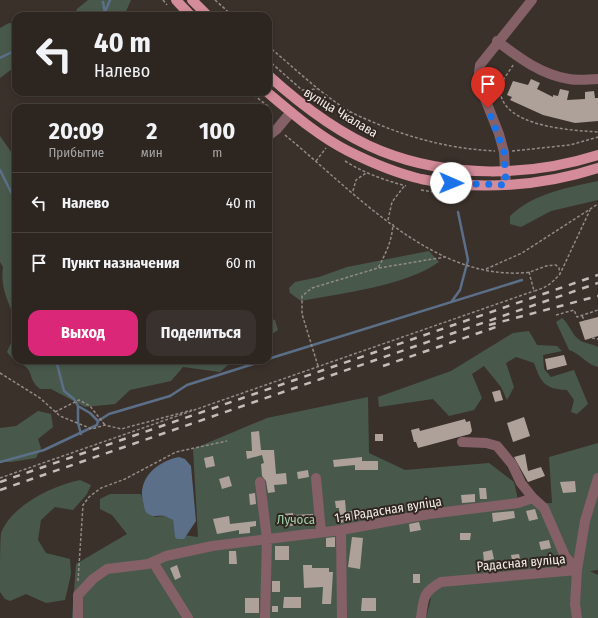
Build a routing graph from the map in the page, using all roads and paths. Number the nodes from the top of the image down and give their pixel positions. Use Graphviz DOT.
graph roads {
  1 [pos="176,0"];
  2 [pos="192,0"];
  3 [pos="215,0"];
  4 [pos="532,0"];
  5 [pos="187,12"];
  6 [pos="204,12"];
  7 [pos="228,12"];
  8 [pos="497,41"];
  9 [pos="272,49"];
  10 [pos="518,57"];
  11 [pos="272,64"];
  12 [pos="272,79"];
  13 [pos="598,79"];
  14 [pos="318,89"];
  15 [pos="272,96"];
  16 [pos="351,111"];
  17 [pos="291,112"];
  18 [pos="342,124"];
  19 [pos="277,129"];
  20 [pos="598,132"];
  21 [pos="272,133"];
  22 [pos="598,137"];
  23 [pos="325,148"];
  24 [pos="504,152"];
  25 [pos="598,155"];
  26 [pos="316,161"];
  27 [pos="598,168"];
  28 [pos="506,171"];
  29 [pos="366,173"];
  30 [pos="405,185"];
  31 [pos="506,185"];
  32 [pos="353,192"];
  33 [pos="598,204"];
  34 [pos="590,209"];
  35 [pos="388,220"];
  36 [pos="393,224"];
  37 [pos="444,257"];
  38 [pos="378,268"];
  39 [pos="485,270"];
  40 [pos="529,272"];
  41 [pos="560,274"];
  42 [pos="534,291"];
  43 [pos="598,310"];
  44 [pos="556,315"];
  45 [pos="582,316"];
  46 [pos="585,321"];
  47 [pos="592,338"];
  48 [pos="598,339"];
  49 [pos="318,366"];
  50 [pos="0,374"];
  51 [pos="200,408"];
  52 [pos="55,412"];
  53 [pos="105,425"];
  54 [pos="227,441"];
  55 [pos="462,442"];
  56 [pos="0,478"];
  57 [pos="316,478"];
  58 [pos="598,478"];
  59 [pos="260,482"];
  60 [pos="533,498"];
  61 [pos="341,530"];
  62 [pos="321,532"];
  63 [pos="267,539"];
  64 [pos="153,562"];
  65 [pos="577,570"];
  66 [pos="78,595"];
  67 [pos="78,618"];
  68 [pos="188,618"];
  69 [pos="265,618"];
  70 [pos="342,618"];
  71 [pos="421,618"];
  72 [pos="576,618"];
  1 -- 5 [label="main road"];
  2 -- 6 [label="main road"];
  3 -- 7 [label="path"];
  4 -- 8 [label="street"];
  8 -- 10 [label="street"];
  8 -- 24 [label="street"];
  9 -- 14 [label="path"];
  10 -- 13 [label="street"];
  10 -- 20 [label="path"];
  11 -- 14 [label="path"];
  12 -- 28 [label="main road, вуліца Чкалава"];
  14 -- 16 [label="path"];
  15 -- 17 [label="main road, вуліца Чкалава"];
  16 -- 18 [label="path"];
  16 -- 24 [label="path"];
  17 -- 19 [label="street"];
  17 -- 31 [label="main road, вуліца Чкалава"];
  19 -- 21 [label="street"];
  19 -- 26 [label="path"];
  22 -- 24 [label="path"];
  23 -- 26 [label="path"];
  24 -- 28 [label="street"];
  25 -- 28 [label="main road, вуліца Чкалава"];
  26 -- 32 [label="path"];
  27 -- 31 [label="main road, вуліца Чкалава"];
  28 -- 31 [label="street"];
  29 -- 32 [label="path"];
  30 -- 35 [label="path"];
  32 -- 35 [label="path"];
  33 -- 34 [label="path"];
  34 -- 39 [label="path"];
  34 -- 41 [label="path"];
  35 -- 36 [label="path"];
  36 -- 37 [label="path"];
  36 -- 38 [label="path"];
  37 -- 38 [label="path"];
  37 -- 39 [label="path"];
  38 -- 49 [label="path"];
  39 -- 40 [label="path"];
  40 -- 41 [label="path"];
  40 -- 42 [label="path"];
  41 -- 42 [label="path"];
  42 -- 49 [label="path"];
  43 -- 45 [label="path"];
  44 -- 45 [label="path"];
  45 -- 46 [label="path"];
  47 -- 48 [label="path"];
  49 -- 51 [label="path"];
  50 -- 52 [label="path"];
  51 -- 53 [label="path"];
  51 -- 56 [label="path"];
  52 -- 53 [label="path"];
  52 -- 53 [label="path"];
  54 -- 66 [label="path"];
  55 -- 60 [label="street"];
  57 -- 62 [label="street"];
  58 -- 65 [label="street, Радасная вуліца"];
  59 -- 63 [label="street"];
  60 -- 61 [label="street, 1-я Радасная вуліца"];
  60 -- 65 [label="street"];
  61 -- 62 [label="street, 1-я Радасная вуліца"];
  61 -- 70 [label="street"];
  62 -- 63 [label="street, 1-я Радасная вуліца"];
  63 -- 64 [label="street, 1-я Радасная вуліца"];
  63 -- 69 [label="street"];
  64 -- 66 [label="street, 1-я Радасная вуліца"];
  64 -- 68 [label="street"];
  65 -- 71 [label="street, Радасная вуліца"];
  65 -- 72 [label="street"];
  66 -- 67 [label="street"];
}
